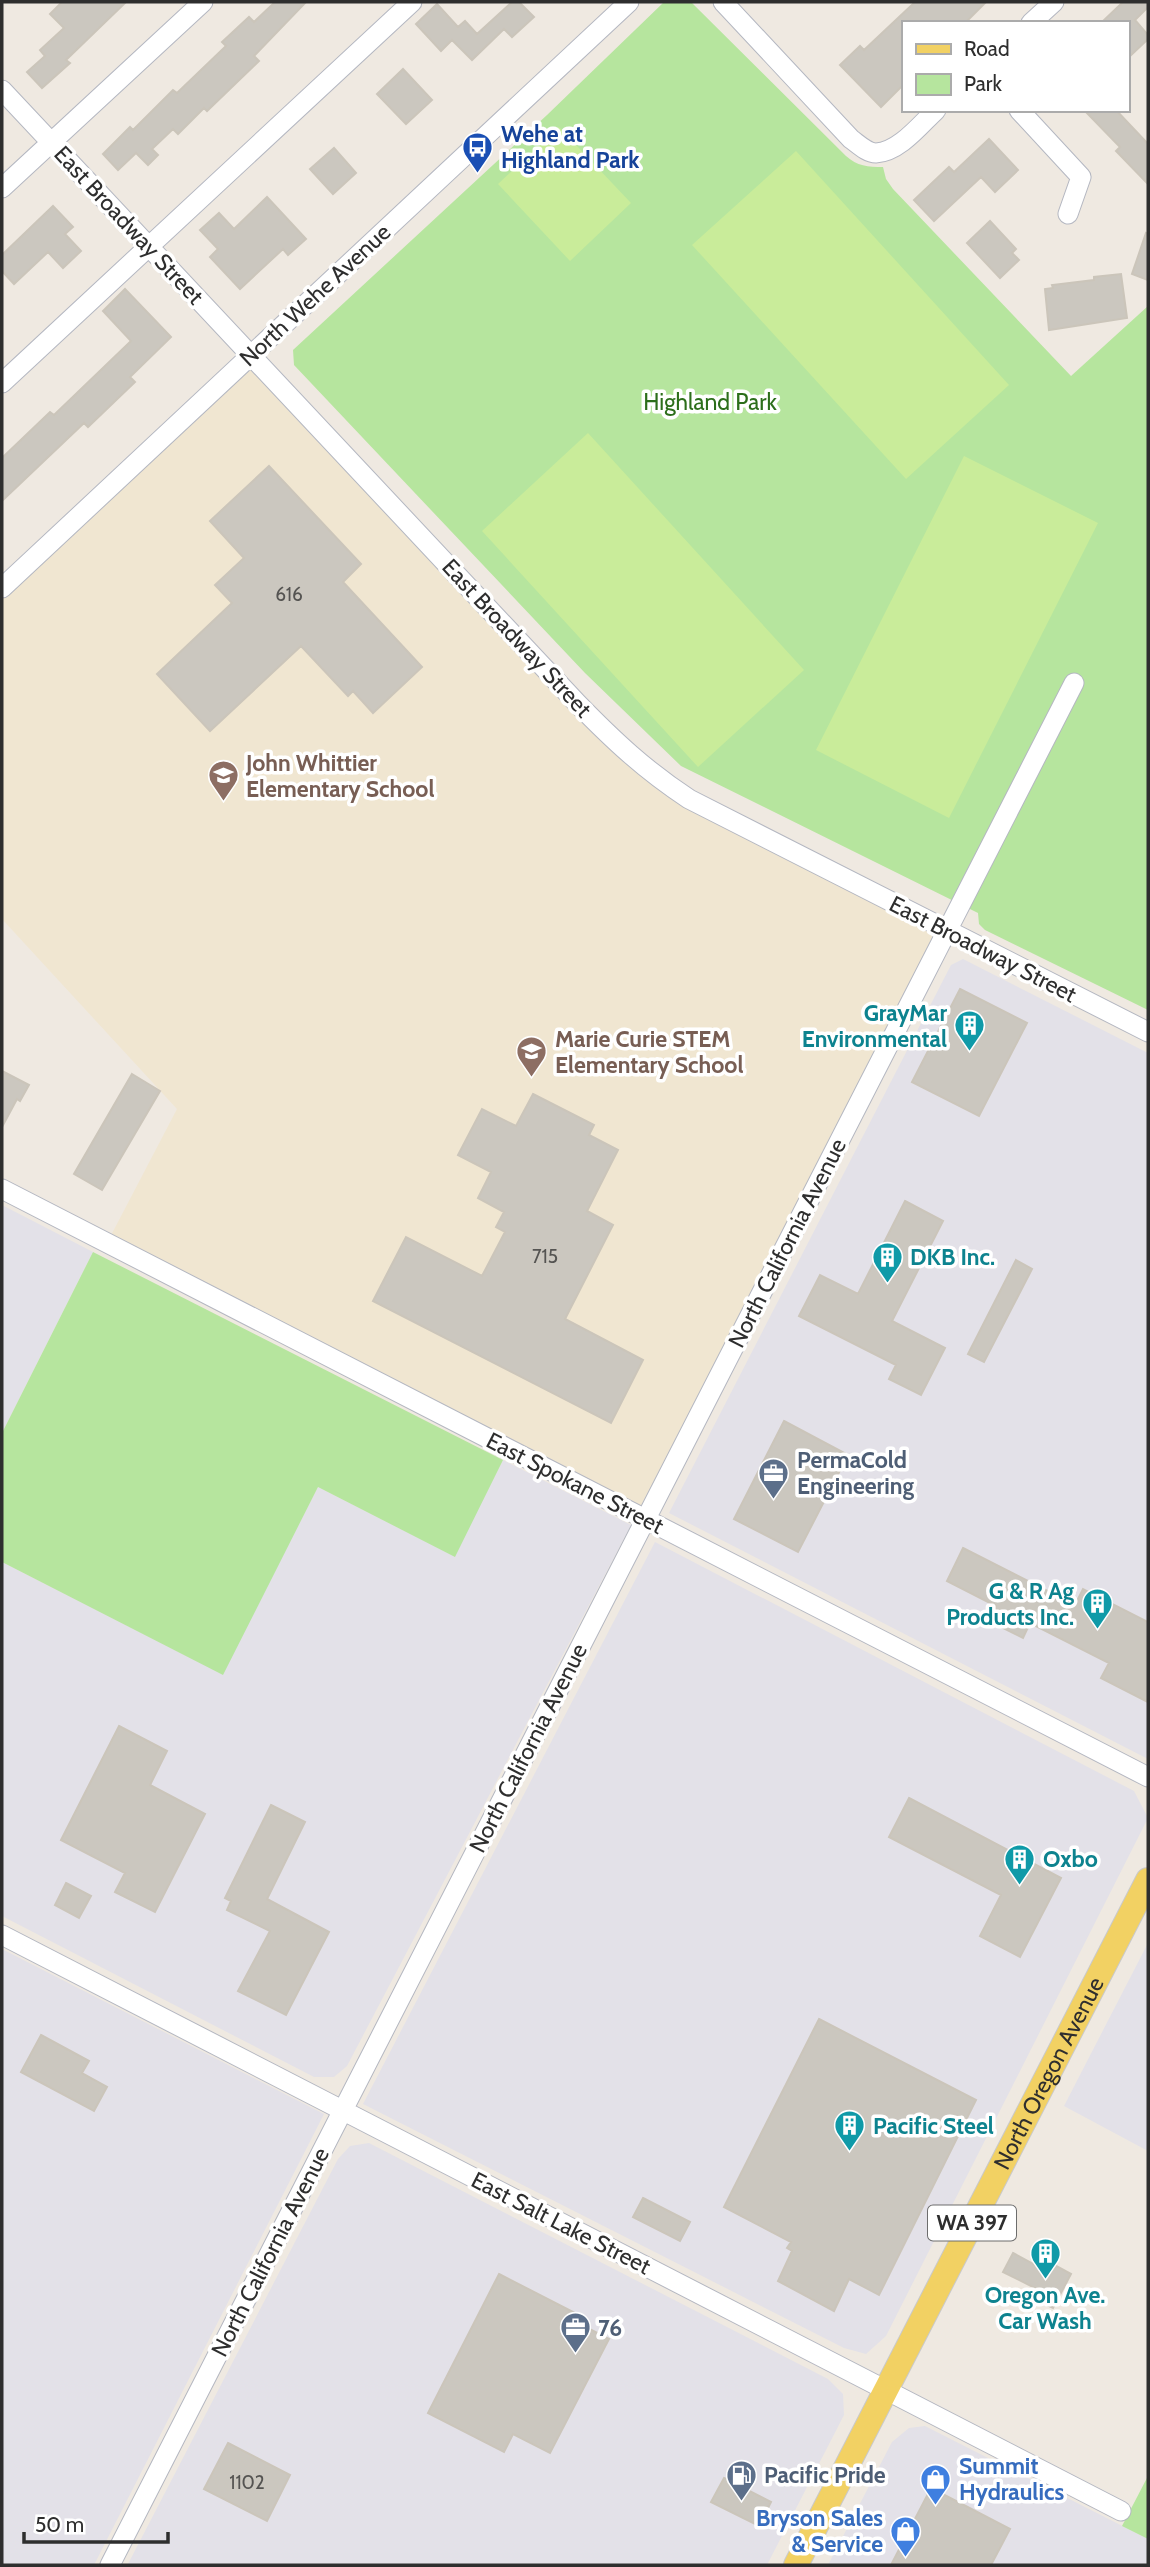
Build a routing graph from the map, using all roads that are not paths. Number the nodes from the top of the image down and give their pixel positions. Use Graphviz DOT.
graph roads {
  1 [pos="202,2"];
  2 [pos="412,2"];
  3 [pos="629,2"];
  4 [pos="723,2"];
  5 [pos="1054,2"];
  6 [pos="1033,21"];
  7 [pos="2,90"];
  8 [pos="934,112"];
  9 [pos="1021,112"];
  10 [pos="51,142"];
  11 [pos="2,188"];
  12 [pos="1068,214"];
  13 [pos="149,246"];
  14 [pos="251,355"];
  15 [pos="2,383"];
  16 [pos="2,588"];
  17 [pos="1074,683"];
  18 [pos="947,930"];
  19 [pos="1148,1032"];
  20 [pos="2,1189"];
  21 [pos="646,1519"];
  22 [pos="1148,1777"];
  23 [pos="1148,1880"];
  24 [pos="2,1935"];
  25 [pos="343,2110"];
  26 [pos="886,2390"];
  27 [pos="1121,2511"];
  28 [pos="110,2565"];
  29 [pos="796,2565"];
  1 -- 10 [label="street"];
  2 -- 13 [label="street"];
  3 -- 14 [label="street, North Wehe Avenue"];
  4 -- 8 [label="street"];
  5 -- 6 [label="street"];
  7 -- 10 [label="street, East Broadway Street"];
  9 -- 12 [label="street"];
  10 -- 11 [label="street"];
  10 -- 13 [label="street, East Broadway Street"];
  13 -- 14 [label="street, East Broadway Street"];
  13 -- 15 [label="street"];
  14 -- 16 [label="street, North Wehe Avenue"];
  14 -- 18 [label="street, East Broadway Street"];
  17 -- 18 [label="street, North California Avenue"];
  18 -- 19 [label="street, East Broadway Street"];
  18 -- 21 [label="street, North California Avenue"];
  20 -- 21 [label="street, East Spokane Street"];
  21 -- 22 [label="street, East Spokane Street"];
  21 -- 25 [label="street, North California Avenue"];
  23 -- 26 [label="main road, North Oregon Avenue / WA 397"];
  24 -- 25 [label="street, East Salt Lake Street"];
  25 -- 26 [label="street, East Salt Lake Street"];
  25 -- 28 [label="street, North California Avenue"];
  26 -- 27 [label="street, East Salt Lake Street"];
  26 -- 29 [label="main road, North Oregon Avenue / WA 397"];
}
